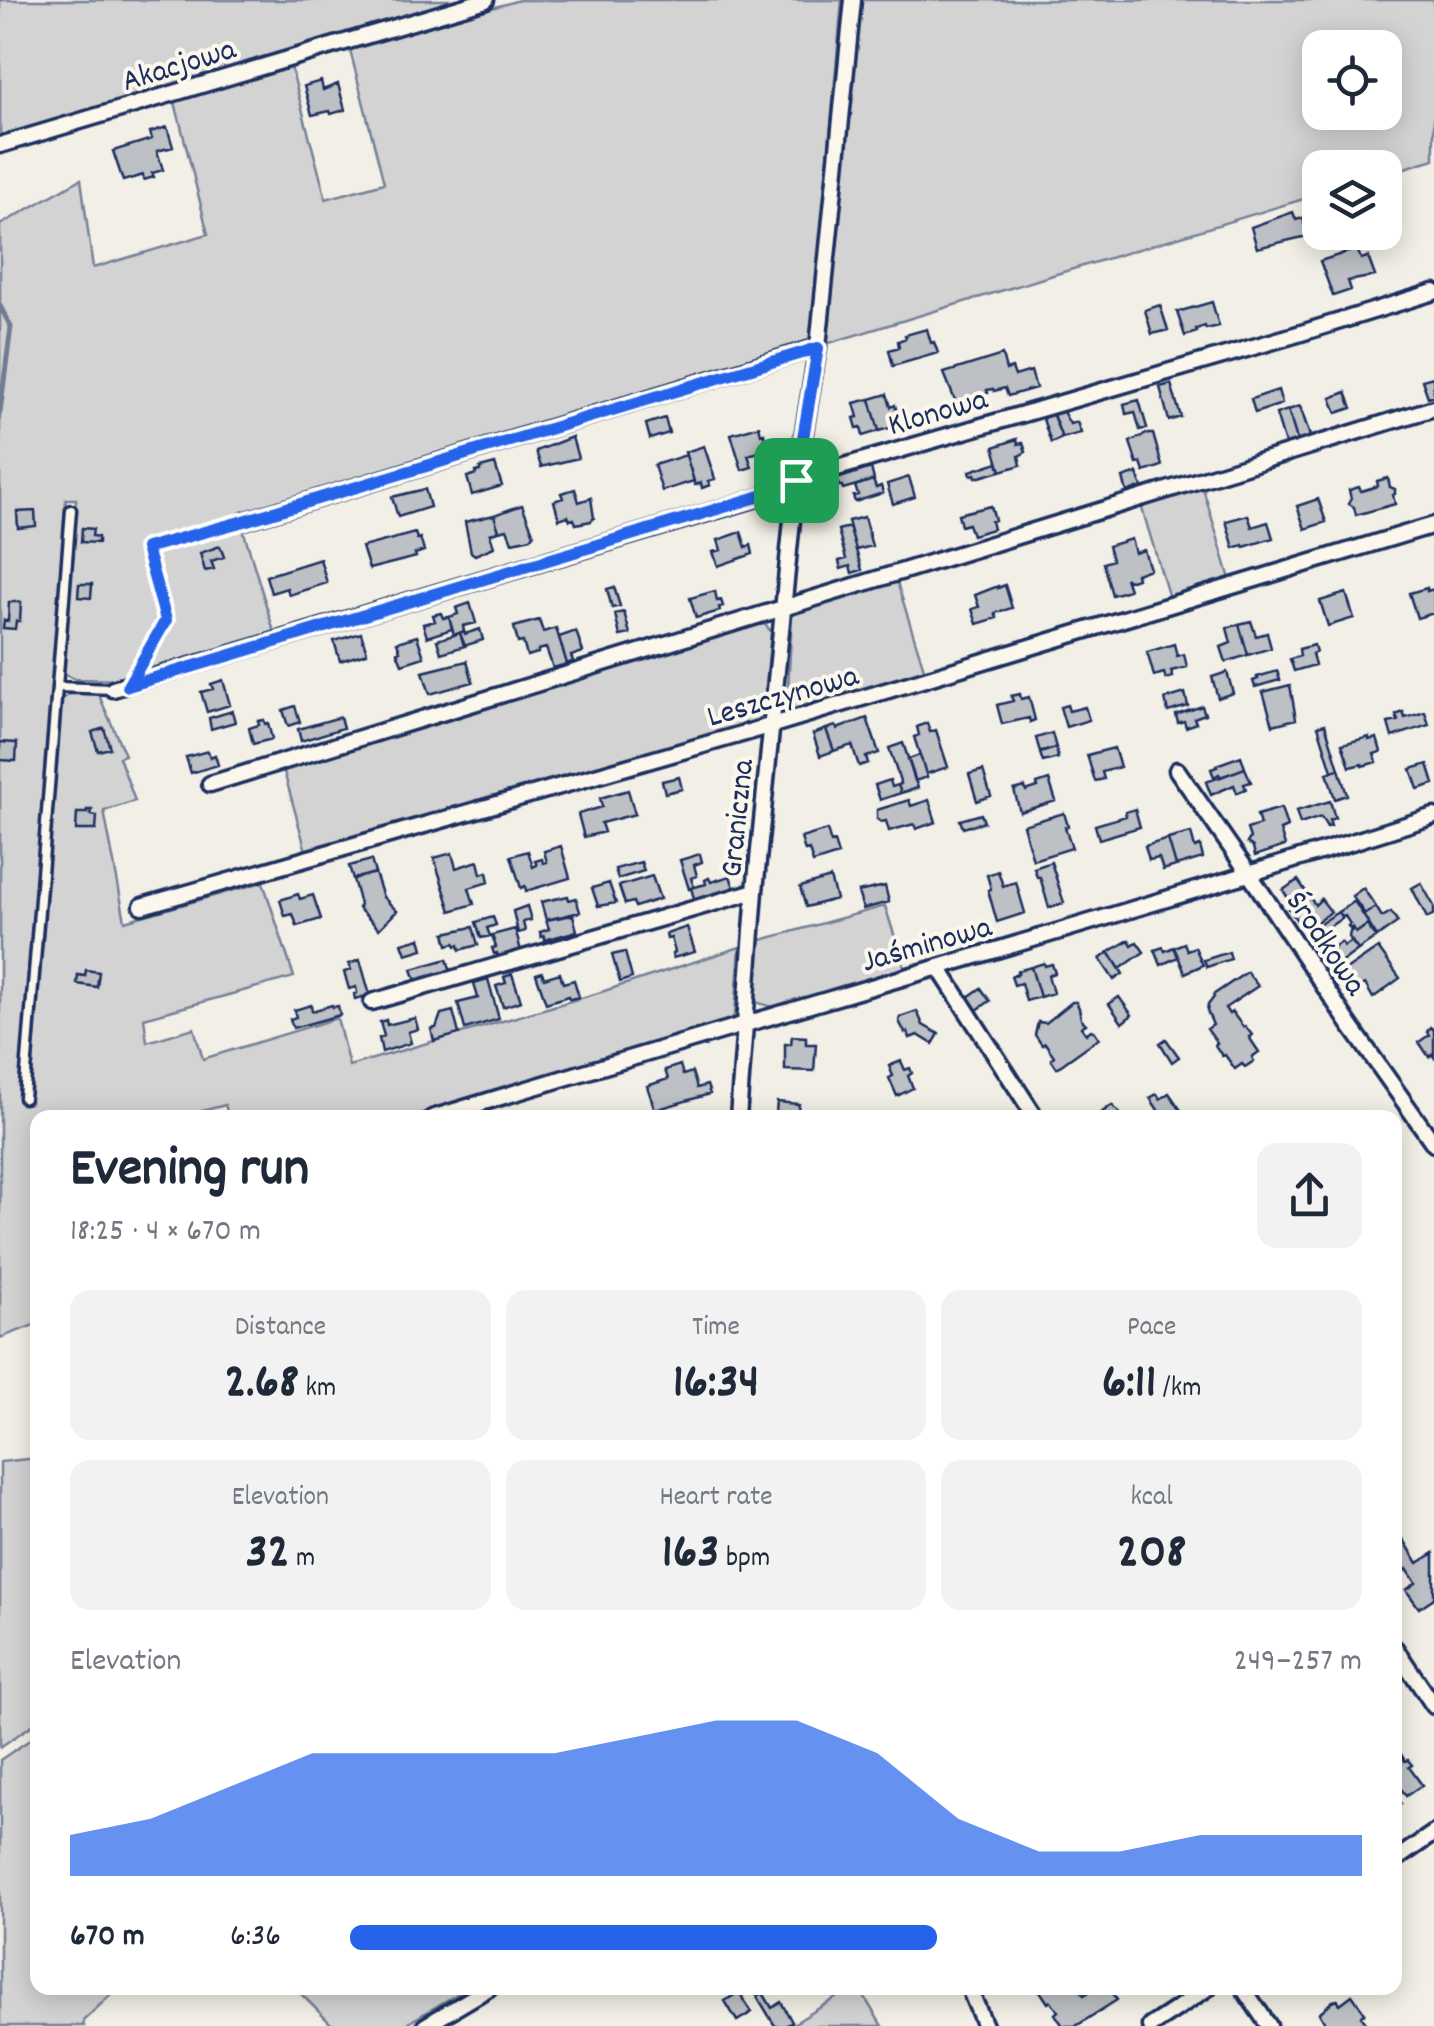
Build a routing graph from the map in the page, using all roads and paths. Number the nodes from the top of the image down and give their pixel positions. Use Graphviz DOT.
graph roads {
  1 [pos="486,0"];
  2 [pos="852,0"];
  3 [pos="0,145"];
  4 [pos="1434,292"];
  5 [pos="818,348"];
  6 [pos="1434,408"];
  7 [pos="796,480"];
  8 [pos="71,510"];
  9 [pos="244,521"];
  10 [pos="1434,525"];
  11 [pos="783,609"];
  12 [pos="57,687"];
  13 [pos="120,687"];
  14 [pos="773,725"];
  15 [pos="1176,770"];
  16 [pos="210,784"];
  17 [pos="1434,816"];
  18 [pos="1250,875"];
  19 [pos="754,890"];
  20 [pos="142,906"];
  21 [pos="939,968"];
  22 [pos="372,1002"];
  23 [pos="743,1023"];
  24 [pos="24,1098"];
  25 [pos="458,1110"];
  26 [pos="738,1110"];
  27 [pos="1031,1110"];
  28 [pos="1434,1144"];
  29 [pos="1402,1658"];
  30 [pos="1434,1706"];
  31 [pos="1434,1833"];
  32 [pos="1402,1855"];
  33 [pos="476,1995"];
  34 [pos="972,1995"];
  35 [pos="1197,1995"];
  36 [pos="1248,1995"];
  37 [pos="424,2026"];
  38 [pos="985,2026"];
  39 [pos="1150,2026"];
  40 [pos="1270,2026"];
  1 -- 3 [label="street, Akacjowa"];
  2 -- 5 [label="street, Graniczna"];
  4 -- 7 [label="street, Klonowa"];
  5 -- 7 [label="street, Graniczna"];
  5 -- 9 [label="street"];
  6 -- 11 [label="street"];
  7 -- 11 [label="street, Graniczna"];
  7 -- 13 [label="street, Klonowa"];
  8 -- 12 [label="lane"];
  9 -- 13 [label="path"];
  10 -- 14 [label="street, Leszczynowa"];
  11 -- 14 [label="street, Graniczna"];
  11 -- 16 [label="street"];
  12 -- 13 [label="lane"];
  12 -- 24 [label="lane"];
  14 -- 19 [label="street, Graniczna"];
  14 -- 20 [label="street, Leszczynowa"];
  15 -- 18 [label="street, Środkowa"];
  17 -- 18 [label="street, Jaśminowa"];
  18 -- 21 [label="street, Jaśminowa"];
  18 -- 28 [label="street, Środkowa"];
  19 -- 22 [label="street"];
  19 -- 23 [label="street, Graniczna"];
  21 -- 23 [label="street, Jaśminowa"];
  21 -- 27 [label="street"];
  23 -- 25 [label="street, Jaśminowa"];
  23 -- 26 [label="street, Graniczna"];
  29 -- 30 [label="street"];
  31 -- 32 [label="street"];
  33 -- 37 [label="street"];
  34 -- 38 [label="street"];
  35 -- 39 [label="street"];
  36 -- 40 [label="street"];
}
